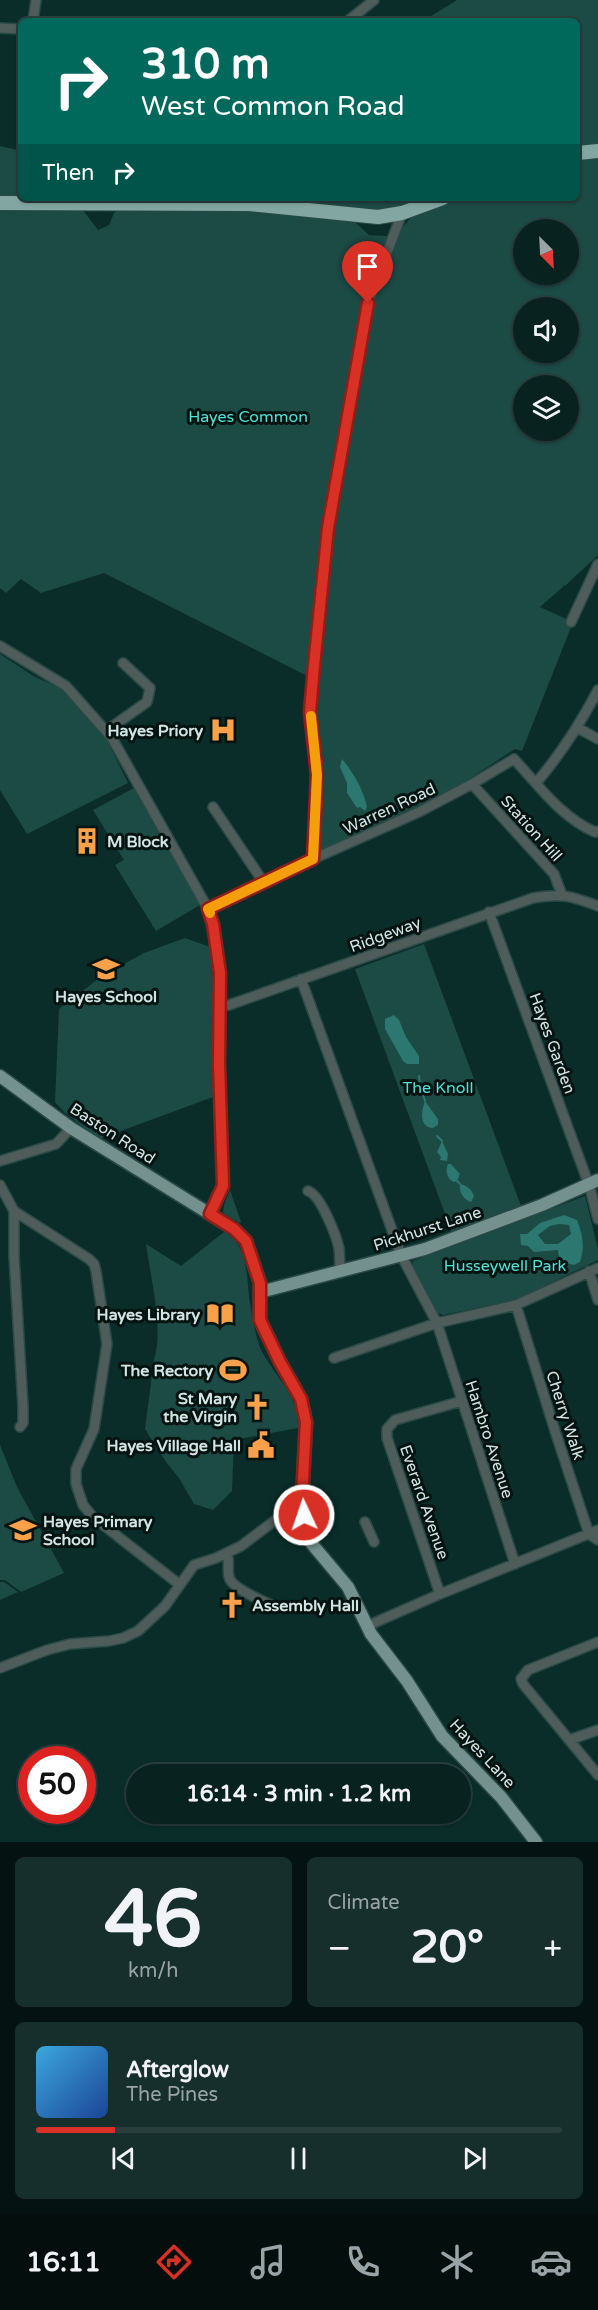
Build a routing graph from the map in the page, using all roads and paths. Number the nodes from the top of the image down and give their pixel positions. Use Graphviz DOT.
graph roads {
  1 [pos="36,0"];
  2 [pos="374,0"];
  3 [pos="33,18"];
  4 [pos="352,18"];
  5 [pos="0,28"];
  6 [pos="18,29"];
  7 [pos="598,151"];
  8 [pos="580,153"];
  9 [pos="90,201"];
  10 [pos="435,201"];
  11 [pos="0,203"];
  12 [pos="402,213"];
  13 [pos="598,564"];
  14 [pos="572,621"];
  15 [pos="0,646"];
  16 [pos="123,663"];
  17 [pos="598,690"];
  18 [pos="578,728"];
  19 [pos="106,731"];
  20 [pos="598,739"];
  21 [pos="536,783"];
  22 [pos="472,784"];
  23 [pos="213,807"];
  24 [pos="598,831"];
  25 [pos="313,859"];
  26 [pos="264,883"];
  27 [pos="562,895"];
  28 [pos="598,906"];
  29 [pos="208,909"];
  30 [pos="489,912"];
  31 [pos="301,979"];
  32 [pos="219,1006"];
  33 [pos="0,1076"];
  34 [pos="71,1128"];
  35 [pos="0,1161"];
  36 [pos="593,1182"];
  37 [pos="0,1185"];
  38 [pos="308,1191"];
  39 [pos="14,1211"];
  40 [pos="210,1214"];
  41 [pos="598,1219"];
  42 [pos="401,1255"];
  43 [pos="594,1269"];
  44 [pos="341,1272"];
  45 [pos="260,1292"];
  46 [pos="598,1300"];
  47 [pos="516,1305"];
  48 [pos="437,1323"];
  49 [pos="334,1358"];
  50 [pos="462,1401"];
  51 [pos="20,1427"];
  52 [pos="302,1500"];
  53 [pos="365,1522"];
  54 [pos="594,1532"];
  55 [pos="598,1540"];
  56 [pos="374,1542"];
  57 [pos="227,1553"];
  58 [pos="514,1564"];
  59 [pos="180,1585"];
  60 [pos="440,1594"];
  61 [pos="273,1606"];
  62 [pos="367,1626"];
  63 [pos="598,1642"];
  64 [pos="0,1668"];
  65 [pos="598,1730"];
  66 [pos="569,1740"];
  67 [pos="598,1775"];
  68 [pos="536,1842"];
  1 -- 3 [label="street"];
  2 -- 4 [label="street"];
  5 -- 6 [label="street"];
  7 -- 8 [label="highway"];
  9 -- 11 [label="highway"];
  9 -- 12 [label="highway"];
  10 -- 12 [label="highway"];
  12 -- 25 [label="street"];
  13 -- 14 [label="street"];
  15 -- 19 [label="street"];
  16 -- 19 [label="street"];
  17 -- 18 [label="street"];
  18 -- 20 [label="street"];
  18 -- 21 [label="street"];
  19 -- 29 [label="street"];
  21 -- 22 [label="street, Warren Road"];
  21 -- 24 [label="street"];
  22 -- 25 [label="street, Warren Road"];
  22 -- 27 [label="street, Station Hill"];
  23 -- 26 [label="street"];
  25 -- 26 [label="street, Warren Road"];
  26 -- 29 [label="street, Warren Road"];
  27 -- 28 [label="street"];
  27 -- 30 [label="street, Ridgeway"];
  29 -- 32 [label="street"];
  30 -- 31 [label="street, Ridgeway"];
  30 -- 36 [label="street, Hayes Garden"];
  31 -- 32 [label="street, Ridgeway"];
  31 -- 42 [label="street"];
  32 -- 40 [label="street"];
  33 -- 34 [label="main road, Baston Road"];
  34 -- 35 [label="street"];
  34 -- 40 [label="main road, Baston Road"];
  36 -- 41 [label="street, Hayes Garden"];
  36 -- 42 [label="main road, Pickhurst Lane"];
  37 -- 39 [label="street"];
  38 -- 44 [label="street"];
  39 -- 51 [label="street"];
  39 -- 59 [label="street"];
  40 -- 45 [label="main road, Baston Road"];
  42 -- 44 [label="main road, Pickhurst Lane"];
  42 -- 48 [label="street, Hambro Avenue"];
  43 -- 46 [label="street"];
  43 -- 47 [label="street"];
  44 -- 45 [label="main road, Pickhurst Lane"];
  45 -- 52 [label="main road, Baston Road"];
  47 -- 48 [label="street"];
  47 -- 54 [label="street, Cherry Walk"];
  48 -- 49 [label="street"];
  48 -- 50 [label="street, Hambro Avenue"];
  50 -- 58 [label="street, Hambro Avenue"];
  50 -- 60 [label="street, Everard Avenue"];
  52 -- 57 [label="street"];
  52 -- 62 [label="main road, Hayes Lane"];
  53 -- 56 [label="street"];
  54 -- 55 [label="street"];
  54 -- 58 [label="street"];
  57 -- 59 [label="street"];
  57 -- 61 [label="street"];
  58 -- 60 [label="street"];
  59 -- 64 [label="street"];
  60 -- 62 [label="street"];
  62 -- 68 [label="main road, Hayes Lane"];
  63 -- 66 [label="street"];
  65 -- 66 [label="street"];
  66 -- 67 [label="street"];
}
